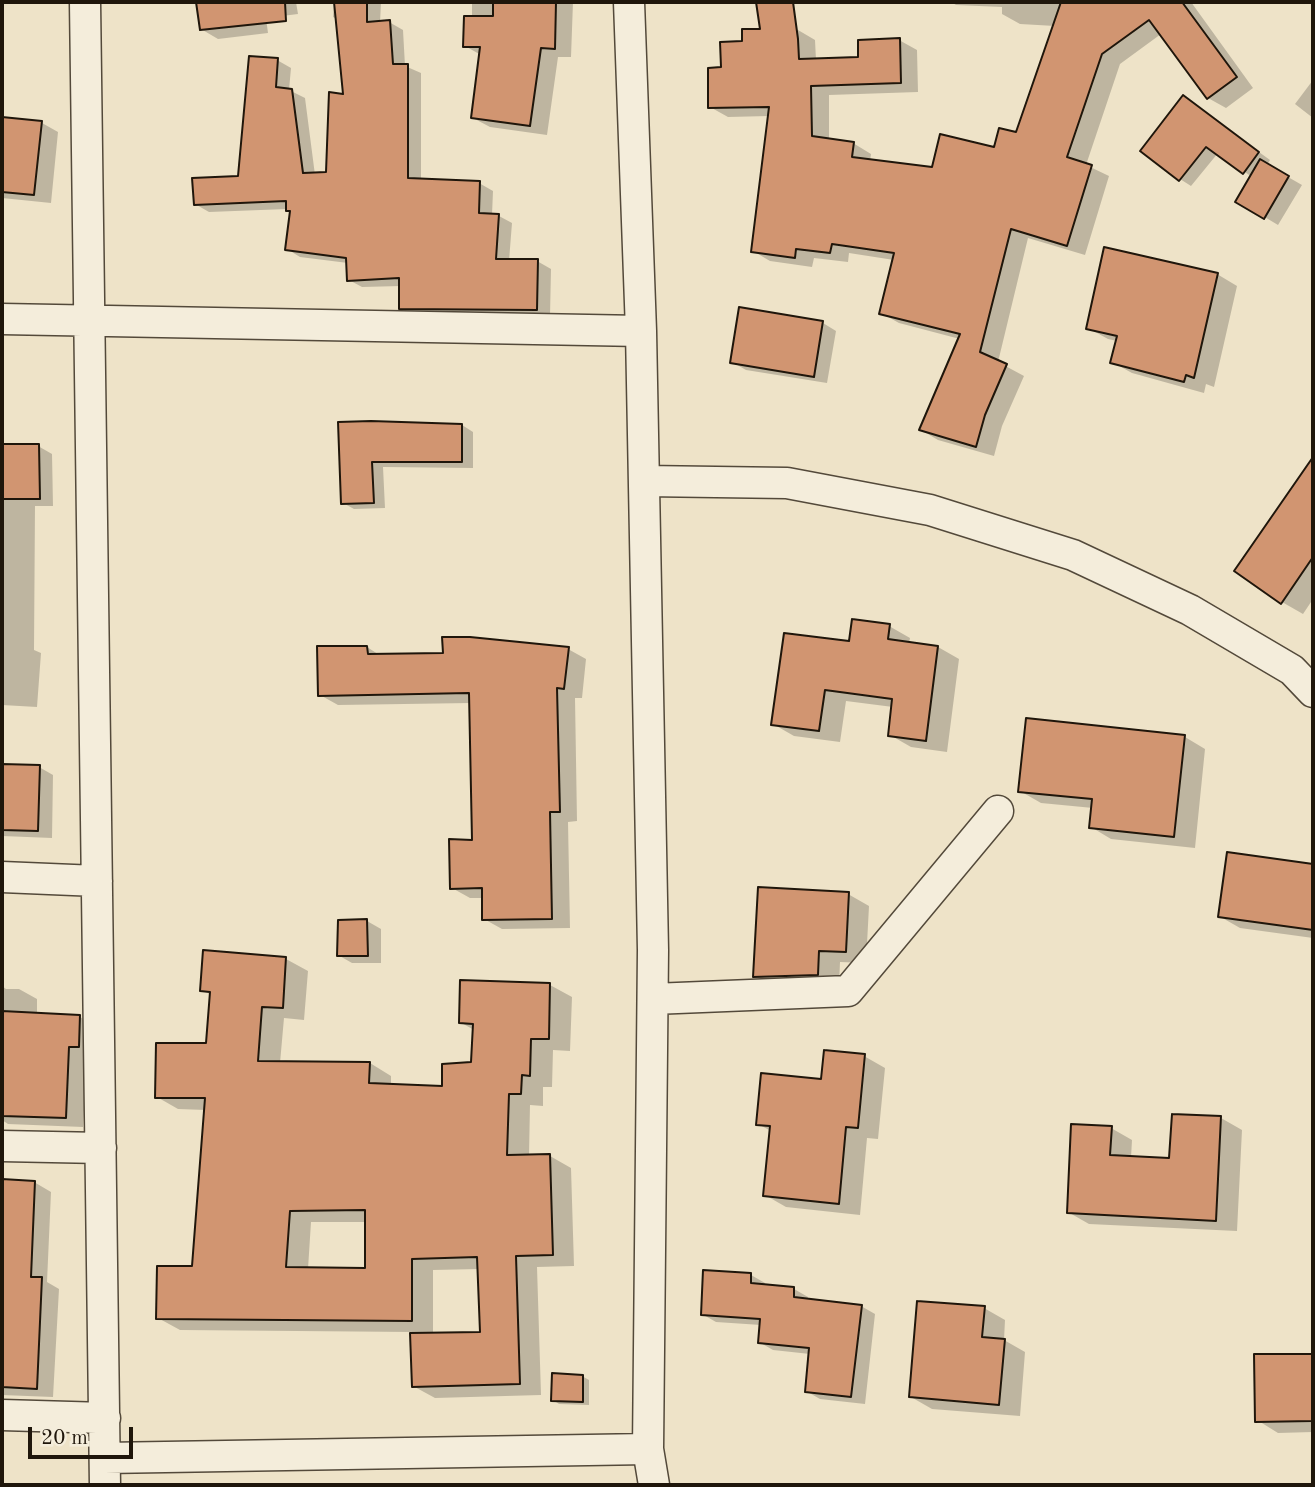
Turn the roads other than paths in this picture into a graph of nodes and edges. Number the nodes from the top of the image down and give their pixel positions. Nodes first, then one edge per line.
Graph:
1 (85, 2) edge
2 (629, 2) edge
3 (2, 319) edge
4 (90, 321) junction
5 (642, 331) junction
6 (645, 481) junction
7 (1313, 692) edge
8 (998, 811) dead end
9 (2, 877) edge
10 (97, 881) junction
11 (653, 999) junction
12 (2, 1146) edge
13 (101, 1148) junction
14 (2, 1415) edge
15 (105, 1418) junction
16 (648, 1449) junction
17 (105, 1471) edge
18 (654, 1485) edge

1 - 4 street
2 - 5 street
3 - 4 street
4 - 5 street
4 - 10 street
5 - 6 street
6 - 7 street
6 - 11 street
8 - 11 street
9 - 10 street
10 - 13 street
11 - 16 street
12 - 13 street
13 - 15 street
14 - 15 street
15 - 17 street
16 - 17 street
16 - 18 street

